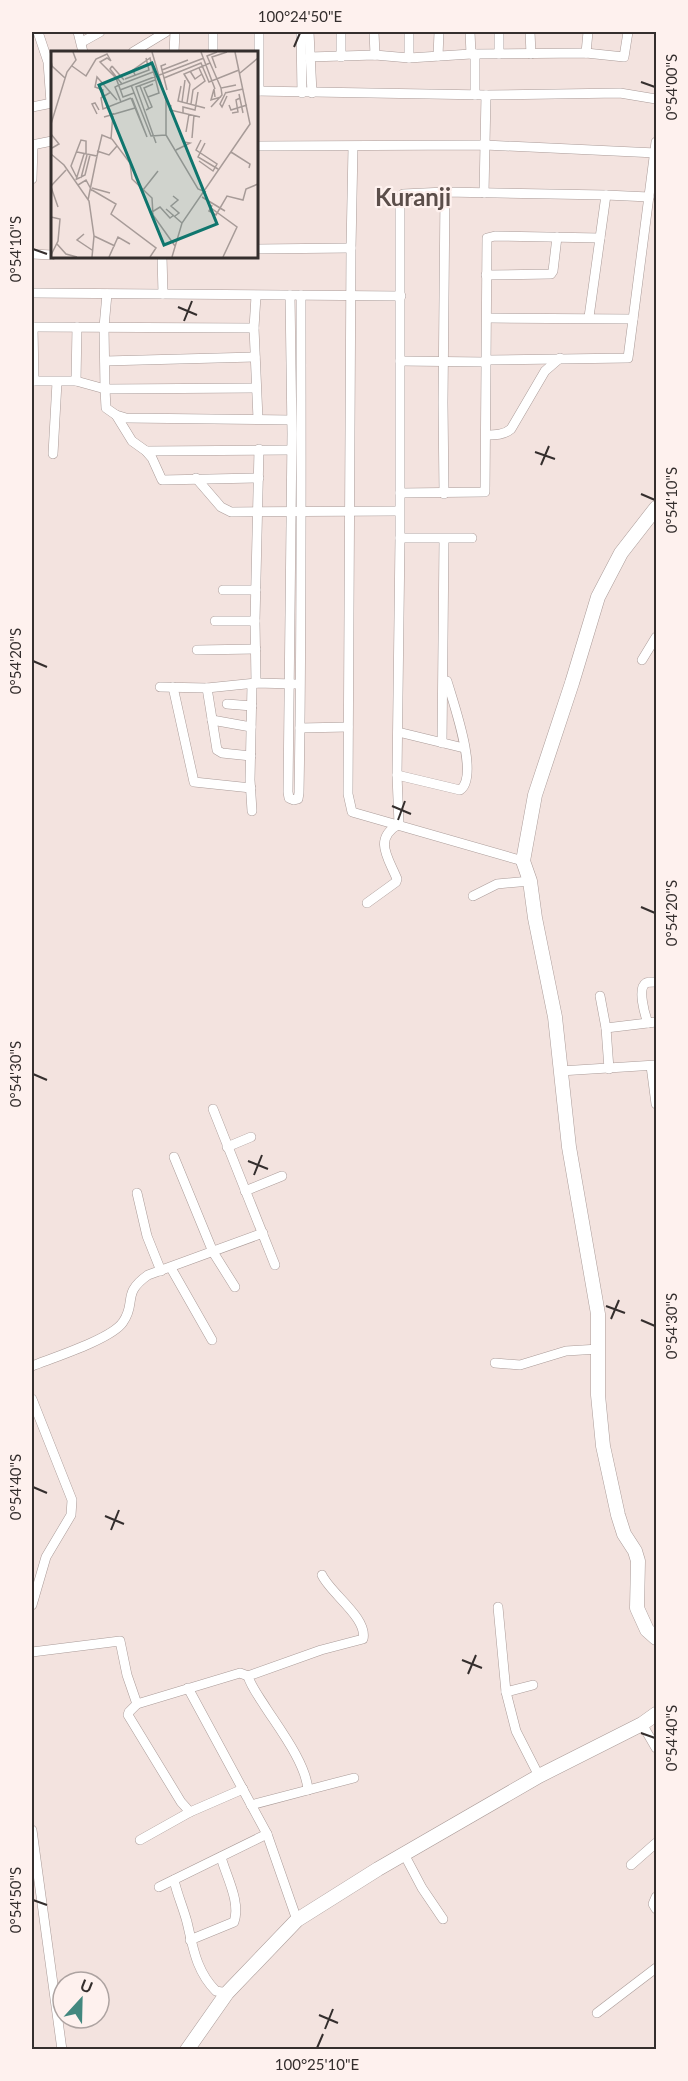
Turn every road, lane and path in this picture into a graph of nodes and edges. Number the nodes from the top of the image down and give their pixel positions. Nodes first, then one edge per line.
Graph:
1 (38, 32) edge
2 (78, 32) edge
3 (100, 32) edge
4 (166, 32) edge
5 (175, 32) edge
6 (213, 32) edge
7 (259, 32) edge
8 (301, 32) edge
9 (309, 32) edge
10 (341, 32) edge
11 (374, 32) edge
12 (409, 32) edge
13 (439, 32) edge
14 (470, 32) edge
15 (499, 32) edge
16 (530, 32) edge
17 (588, 32) edge
18 (628, 32) edge
19 (82, 47) edge
20 (135, 51) edge
21 (174, 51) edge
22 (213, 51) edge
23 (586, 53) junction
24 (473, 54) junction
25 (499, 54) junction
26 (531, 54) junction
27 (375, 55) junction
28 (438, 56) junction
29 (309, 57) junction
30 (341, 57) junction
31 (409, 58) junction
32 (258, 91) edge
33 (51, 93) edge
34 (307, 93) junction
35 (475, 95) junction
36 (486, 95) junction
37 (657, 99) edge
38 (51, 103) edge
39 (32, 106) edge
40 (51, 141) edge
41 (657, 142) edge
42 (32, 145) edge
43 (485, 145) junction
44 (258, 146) edge
45 (353, 147) junction
46 (656, 153) edge
47 (32, 179) edge
48 (445, 192) junction
49 (484, 193) junction
50 (606, 195) junction
51 (649, 197) junction
52 (557, 237) junction
53 (600, 238) junction
54 (351, 248) junction
55 (258, 249) edge
56 (32, 254) edge
57 (51, 255) edge
58 (162, 258) edge
59 (486, 275) junction
60 (32, 293) edge
61 (107, 294) junction
62 (163, 294) junction
63 (290, 295) junction
64 (301, 295) junction
65 (350, 295) junction
66 (256, 296) junction
67 (401, 296) junction
68 (589, 317) junction
69 (487, 318) junction
70 (633, 319) junction
71 (32, 327) edge
72 (77, 327) junction
73 (104, 327) junction
74 (254, 328) junction
75 (255, 357) junction
76 (560, 358) junction
77 (105, 361) junction
78 (400, 361) junction
79 (444, 361) junction
80 (487, 361) junction
81 (33, 381) edge
82 (76, 381) junction
83 (57, 382) junction
84 (256, 388) junction
85 (105, 389) junction
86 (116, 415) junction
87 (258, 419) junction
88 (291, 420) junction
89 (486, 435) junction
90 (259, 449) junction
91 (291, 450) junction
92 (146, 451) junction
93 (53, 454) dead end
94 (196, 478) junction
95 (259, 478) junction
96 (400, 493) junction
97 (444, 494) junction
98 (349, 510) junction
99 (258, 511) junction
100 (399, 511) junction
101 (296, 512) junction
102 (655, 515) edge
103 (400, 538) junction
104 (472, 538) dead end
105 (444, 539) junction
106 (223, 590) dead end
107 (256, 590) junction
108 (215, 621) dead end
109 (255, 621) junction
110 (657, 637) edge
111 (256, 649) junction
112 (197, 650) dead end
113 (642, 660) dead end
114 (443, 670) junction
115 (254, 684) junction
116 (289, 684) junction
117 (300, 684) junction
118 (160, 687) dead end
119 (173, 687) junction
120 (207, 688) junction
121 (227, 704) dead end
122 (252, 706) junction
123 (212, 720) junction
124 (251, 727) junction
125 (348, 727) junction
126 (300, 729) junction
127 (398, 732) junction
128 (442, 743) junction
129 (464, 748) junction
130 (250, 756) junction
131 (397, 775) junction
132 (251, 788) junction
133 (252, 811) dead end
134 (399, 824) junction
135 (523, 861) junction
136 (530, 881) junction
137 (473, 896) dead end
138 (367, 903) dead end
139 (657, 982) edge
140 (600, 996) dead end
141 (652, 1022) edge
142 (606, 1028) junction
143 (654, 1066) edge
144 (609, 1069) junction
145 (560, 1071) junction
146 (657, 1104) edge
147 (213, 1109) dead end
148 (251, 1137) dead end
149 (226, 1147) junction
150 (174, 1157) dead end
151 (282, 1176) dead end
152 (245, 1191) junction
153 (136, 1193) dead end
154 (263, 1233) junction
155 (213, 1252) junction
156 (275, 1265) dead end
157 (166, 1270) junction
158 (234, 1287) dead end
159 (212, 1340) dead end
160 (599, 1349) junction
161 (495, 1363) dead end
162 (32, 1366) edge
163 (32, 1399) edge
164 (322, 1575) dead end
165 (32, 1605) edge
166 (498, 1607) dead end
167 (657, 1638) edge
168 (32, 1652) edge
169 (248, 1676) junction
170 (533, 1685) dead end
171 (188, 1688) junction
172 (506, 1692) junction
173 (137, 1704) junction
174 (657, 1714) edge
175 (642, 1724) junction
176 (657, 1748) edge
177 (538, 1776) junction
178 (354, 1778) dead end
179 (243, 1789) junction
180 (308, 1790) junction
181 (251, 1805) junction
182 (190, 1812) junction
183 (32, 1830) edge
184 (267, 1834) junction
185 (140, 1840) dead end
186 (657, 1843) edge
187 (404, 1854) junction
188 (221, 1857) junction
189 (631, 1865) dead end
190 (174, 1880) junction
191 (159, 1887) dead end
192 (657, 1897) edge
193 (657, 1909) edge
194 (444, 1919) dead end
195 (297, 1920) junction
196 (190, 1940) junction
197 (657, 1968) edge
198 (227, 1993) junction
199 (597, 2013) dead end
200 (62, 2049) edge
201 (187, 2049) edge

1 - 33 street
2 - 19 street
3 - 19 street
4 - 20 street
5 - 21 street
6 - 22 street
7 - 32 street
8 - 34 street
9 - 29 street
10 - 30 street
11 - 27 street
12 - 31 street
13 - 28 street
14 - 24 street
15 - 25 street
16 - 26 street
17 - 23 street
18 - 23 street
23 - 26 street
24 - 25 street
24 - 28 street
24 - 35 street
25 - 26 street
27 - 30 street
27 - 31 street
28 - 31 street
29 - 30 street
29 - 34 street
32 - 34 street
34 - 35 street
35 - 36 street
36 - 37 street
36 - 43 street
38 - 39 street
40 - 42 street
41 - 46 street
42 - 47 street
43 - 45 street
43 - 46 street
43 - 49 street
44 - 45 street
45 - 54 street
46 - 51 street
48 - 49 street
48 - 67 street
48 - 79 street
49 - 50 street
50 - 51 street
50 - 53 street
51 - 70 street
52 - 53 street
52 - 59 street
52 - 59 street
53 - 68 street
54 - 55 street
54 - 65 street
56 - 57 street
58 - 62 street
59 - 69 street
60 - 61 street
61 - 62 street
61 - 73 street
62 - 66 street
63 - 64 street
63 - 66 street
63 - 88 street
64 - 65 street
64 - 101 street
65 - 67 street
65 - 98 street
66 - 74 street
67 - 78 street
68 - 69 street
68 - 70 street
69 - 80 street
70 - 76 street
71 - 72 street
71 - 81 street
72 - 73 street
72 - 82 street
73 - 74 street
73 - 77 street
74 - 75 street
75 - 77 street
75 - 84 street
76 - 80 street
76 - 89 street
77 - 85 street
78 - 79 street
78 - 96 street
79 - 80 street
79 - 97 street
80 - 89 street
81 - 83 street
82 - 83 street
82 - 85 street
83 - 93 street
84 - 85 street
84 - 87 street
85 - 86 street
86 - 87 street
86 - 92 street
87 - 88 street
88 - 91 street
89 - 97 street
90 - 91 street
90 - 92 street
90 - 95 street
91 - 101 street
92 - 94 street
94 - 95 street
94 - 99 street
95 - 99 street
96 - 97 street
96 - 100 street
98 - 100 street
98 - 101 street
98 - 125 street
99 - 101 street
99 - 107 street
100 - 103 street
101 - 116 street
101 - 117 street
102 - 135 street
103 - 105 street
103 - 127 street
104 - 105 street
105 - 114 street
106 - 107 street
107 - 109 street
108 - 109 street
109 - 111 street
110 - 113 street
111 - 112 street
111 - 115 street
114 - 128 street
114 - 129 street
115 - 116 street
115 - 120 street
115 - 122 street
116 - 117 street
116 - 126 street
117 - 126 street
118 - 119 street
119 - 120 street
119 - 132 street
120 - 123 street
121 - 122 street
122 - 124 street
123 - 124 street
123 - 130 street
124 - 130 street
125 - 126 street
125 - 134 street
127 - 128 street
127 - 131 street
128 - 129 street
129 - 131 street
130 - 132 street
131 - 134 street
132 - 133 street
134 - 135 street
134 - 138 street
135 - 136 street
136 - 137 street
136 - 145 street
139 - 141 street
140 - 142 street
141 - 142 street
142 - 144 street
143 - 144 street
143 - 146 street
144 - 145 street
145 - 160 street
147 - 149 street
148 - 149 street
149 - 152 street
150 - 155 street
151 - 152 street
152 - 154 street
153 - 157 street
154 - 155 street
154 - 156 street
155 - 157 street
155 - 158 street
157 - 159 street
157 - 162 street
160 - 161 street
160 - 167 street
163 - 165 street
164 - 169 street
166 - 172 street
168 - 173 street
169 - 171 street
169 - 180 street
170 - 172 street
171 - 173 street
171 - 179 street
172 - 177 street
173 - 182 street
174 - 175 street
175 - 176 street
175 - 177 street
177 - 187 street
178 - 180 street
179 - 181 street
179 - 182 street
180 - 181 street
181 - 184 street
182 - 185 street
183 - 200 street
184 - 188 street
184 - 195 street
186 - 189 street
187 - 194 street
187 - 195 street
188 - 190 street
188 - 196 street
190 - 191 street
190 - 196 street
192 - 193 street
195 - 198 street
196 - 198 street
197 - 199 street
198 - 201 street

